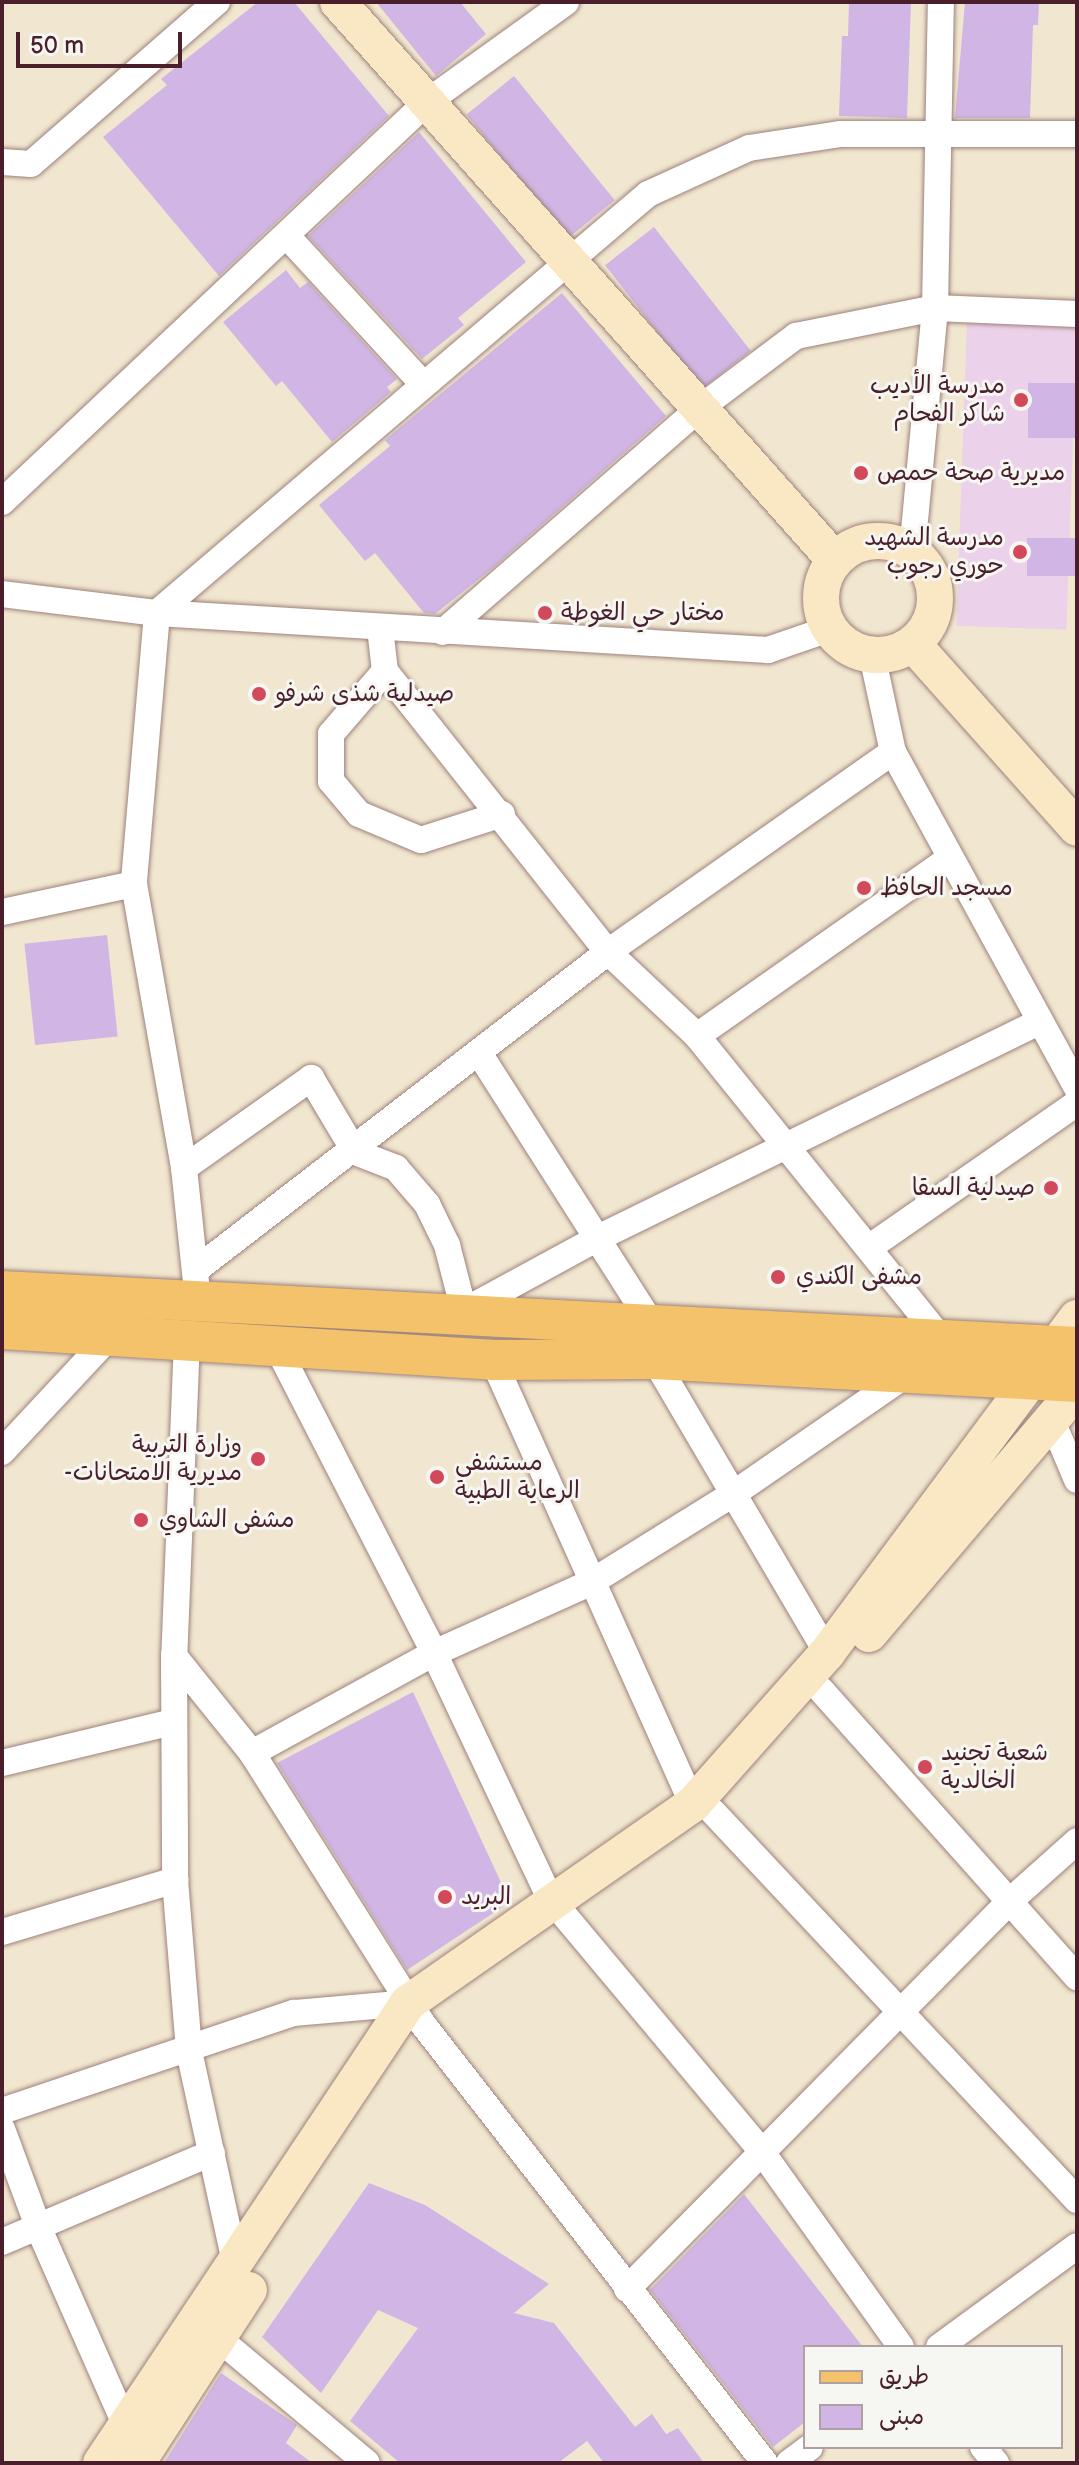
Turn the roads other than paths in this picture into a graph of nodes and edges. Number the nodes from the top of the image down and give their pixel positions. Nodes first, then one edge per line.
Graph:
1 (217, 2) edge
2 (338, 2) edge
3 (566, 2) edge
4 (941, 2) edge
5 (427, 102) junction
6 (940, 134) junction
7 (1077, 134) edge
8 (2, 162) edge
9 (286, 235) junction
10 (567, 259) junction
11 (935, 308) junction
12 (1077, 314) edge
13 (422, 383) junction
14 (700, 408) junction
15 (2, 502) edge
16 (912, 552) junction
17 (834, 559) junction
18 (2, 594) edge
19 (157, 613) junction
20 (380, 628) junction
21 (829, 629) junction
22 (443, 632) junction
23 (913, 644) junction
24 (872, 655) junction
25 (385, 671) junction
26 (893, 752) junction
27 (502, 814) junction
28 (1077, 828) edge
29 (950, 858) junction
30 (134, 884) junction
31 (2, 912) edge
32 (608, 952) junction
33 (1038, 1022) junction
34 (697, 1036) junction
35 (479, 1053) junction
36 (1077, 1088) edge
37 (1077, 1103) edge
38 (788, 1147) junction
39 (355, 1152) junction
40 (184, 1168) junction
41 (600, 1237) junction
42 (870, 1247) junction
43 (196, 1284) junction
44 (2, 1291) edge
45 (464, 1311) junction
46 (2, 1329) edge
47 (111, 1335) junction
48 (187, 1339) junction
49 (942, 1340) junction
50 (652, 1341) junction
51 (275, 1343) junction
52 (1061, 1348) edge
53 (493, 1360) junction
54 (912, 1370) junction
55 (1077, 1382) edge
56 (1077, 1390) edge
57 (1052, 1421) junction
58 (2, 1452) edge
59 (1077, 1480) edge
60 (736, 1492) junction
61 (590, 1583) junction
62 (434, 1653) junction
63 (827, 1653) junction
64 (174, 1656) junction
65 (821, 1690) junction
66 (173, 1722) junction
67 (252, 1753) junction
68 (2, 1763) edge
69 (703, 1808) junction
70 (1077, 1841) edge
71 (175, 1880) junction
72 (1010, 1901) junction
73 (559, 1911) junction
74 (2, 1932) edge
75 (1077, 1977) edge
76 (415, 2013) junction
77 (903, 2015) junction
78 (189, 2051) junction
79 (2, 2111) edge
80 (2, 2129) edge
81 (762, 2152) junction
82 (212, 2153) junction
83 (1077, 2200) edge
84 (39, 2229) junction
85 (2, 2242) edge
86 (1077, 2246) edge
87 (236, 2267) junction
88 (627, 2289) junction
89 (218, 2338) junction
90 (900, 2345) edge
91 (942, 2345) edge
92 (126, 2426) junction
93 (807, 2449) edge
94 (101, 2463) edge
95 (137, 2463) edge
96 (367, 2463) edge
97 (765, 2463) edge
98 (789, 2463) edge

1 - 8 street
2 - 5 main road
3 - 5 street
4 - 6 street
5 - 9 street
5 - 10 main road
6 - 7 street
6 - 10 street
6 - 11 street
9 - 13 street
9 - 15 street
10 - 13 street
10 - 14 main road
11 - 12 street
11 - 14 street
11 - 16 street
13 - 19 street
14 - 17 main road
14 - 22 street
16 - 17 main road
16 - 23 main road
17 - 21 main road
18 - 19 street
19 - 20 street
19 - 30 street
20 - 22 street
20 - 25 street
21 - 22 street
21 - 24 main road
23 - 24 main road
23 - 28 main road
24 - 26 street
25 - 27 street
25 - 27 street
26 - 29 street
26 - 32 street
27 - 32 street
29 - 33 street
29 - 34 street
30 - 31 street
30 - 40 street
32 - 34 street
32 - 35 street
33 - 36 street
33 - 38 street
34 - 38 street
35 - 39 street
35 - 41 street
37 - 42 street
38 - 41 street
38 - 42 street
39 - 40 street
39 - 43 street
39 - 45 street
40 - 43 street
41 - 45 street
41 - 50 street
42 - 49 street
43 - 44 main road
43 - 45 main road
45 - 50 main road
46 - 47 main road
47 - 48 main road
47 - 58 street
48 - 51 main road
48 - 64 street
49 - 50 main road
49 - 52 main road
50 - 53 main road
50 - 54 main road
50 - 60 street
51 - 53 main road
51 - 62 street
52 - 54 main road
52 - 55 main road
52 - 63 main road
53 - 61 street
54 - 60 street
56 - 57 main road
57 - 59 street
57 - 65 main road
60 - 61 street
60 - 63 street
61 - 62 street
61 - 69 street
62 - 67 street
62 - 73 street
63 - 69 main road
64 - 66 street
64 - 67 street
65 - 69 main road
65 - 72 street
66 - 68 street
66 - 71 street
67 - 76 street
69 - 73 main road
69 - 77 street
70 - 72 street
71 - 74 street
71 - 78 street
72 - 75 street
72 - 77 street
73 - 76 main road
73 - 81 street
76 - 78 street
76 - 87 main road
76 - 88 street
76 - 89 main road
77 - 81 street
77 - 83 street
78 - 79 street
78 - 82 street
80 - 84 street
81 - 88 street
81 - 90 street
82 - 84 street
82 - 87 street
84 - 85 street
84 - 92 street
86 - 91 street
87 - 92 main road
88 - 97 street
89 - 95 main road
89 - 96 street
92 - 94 main road
93 - 98 street

